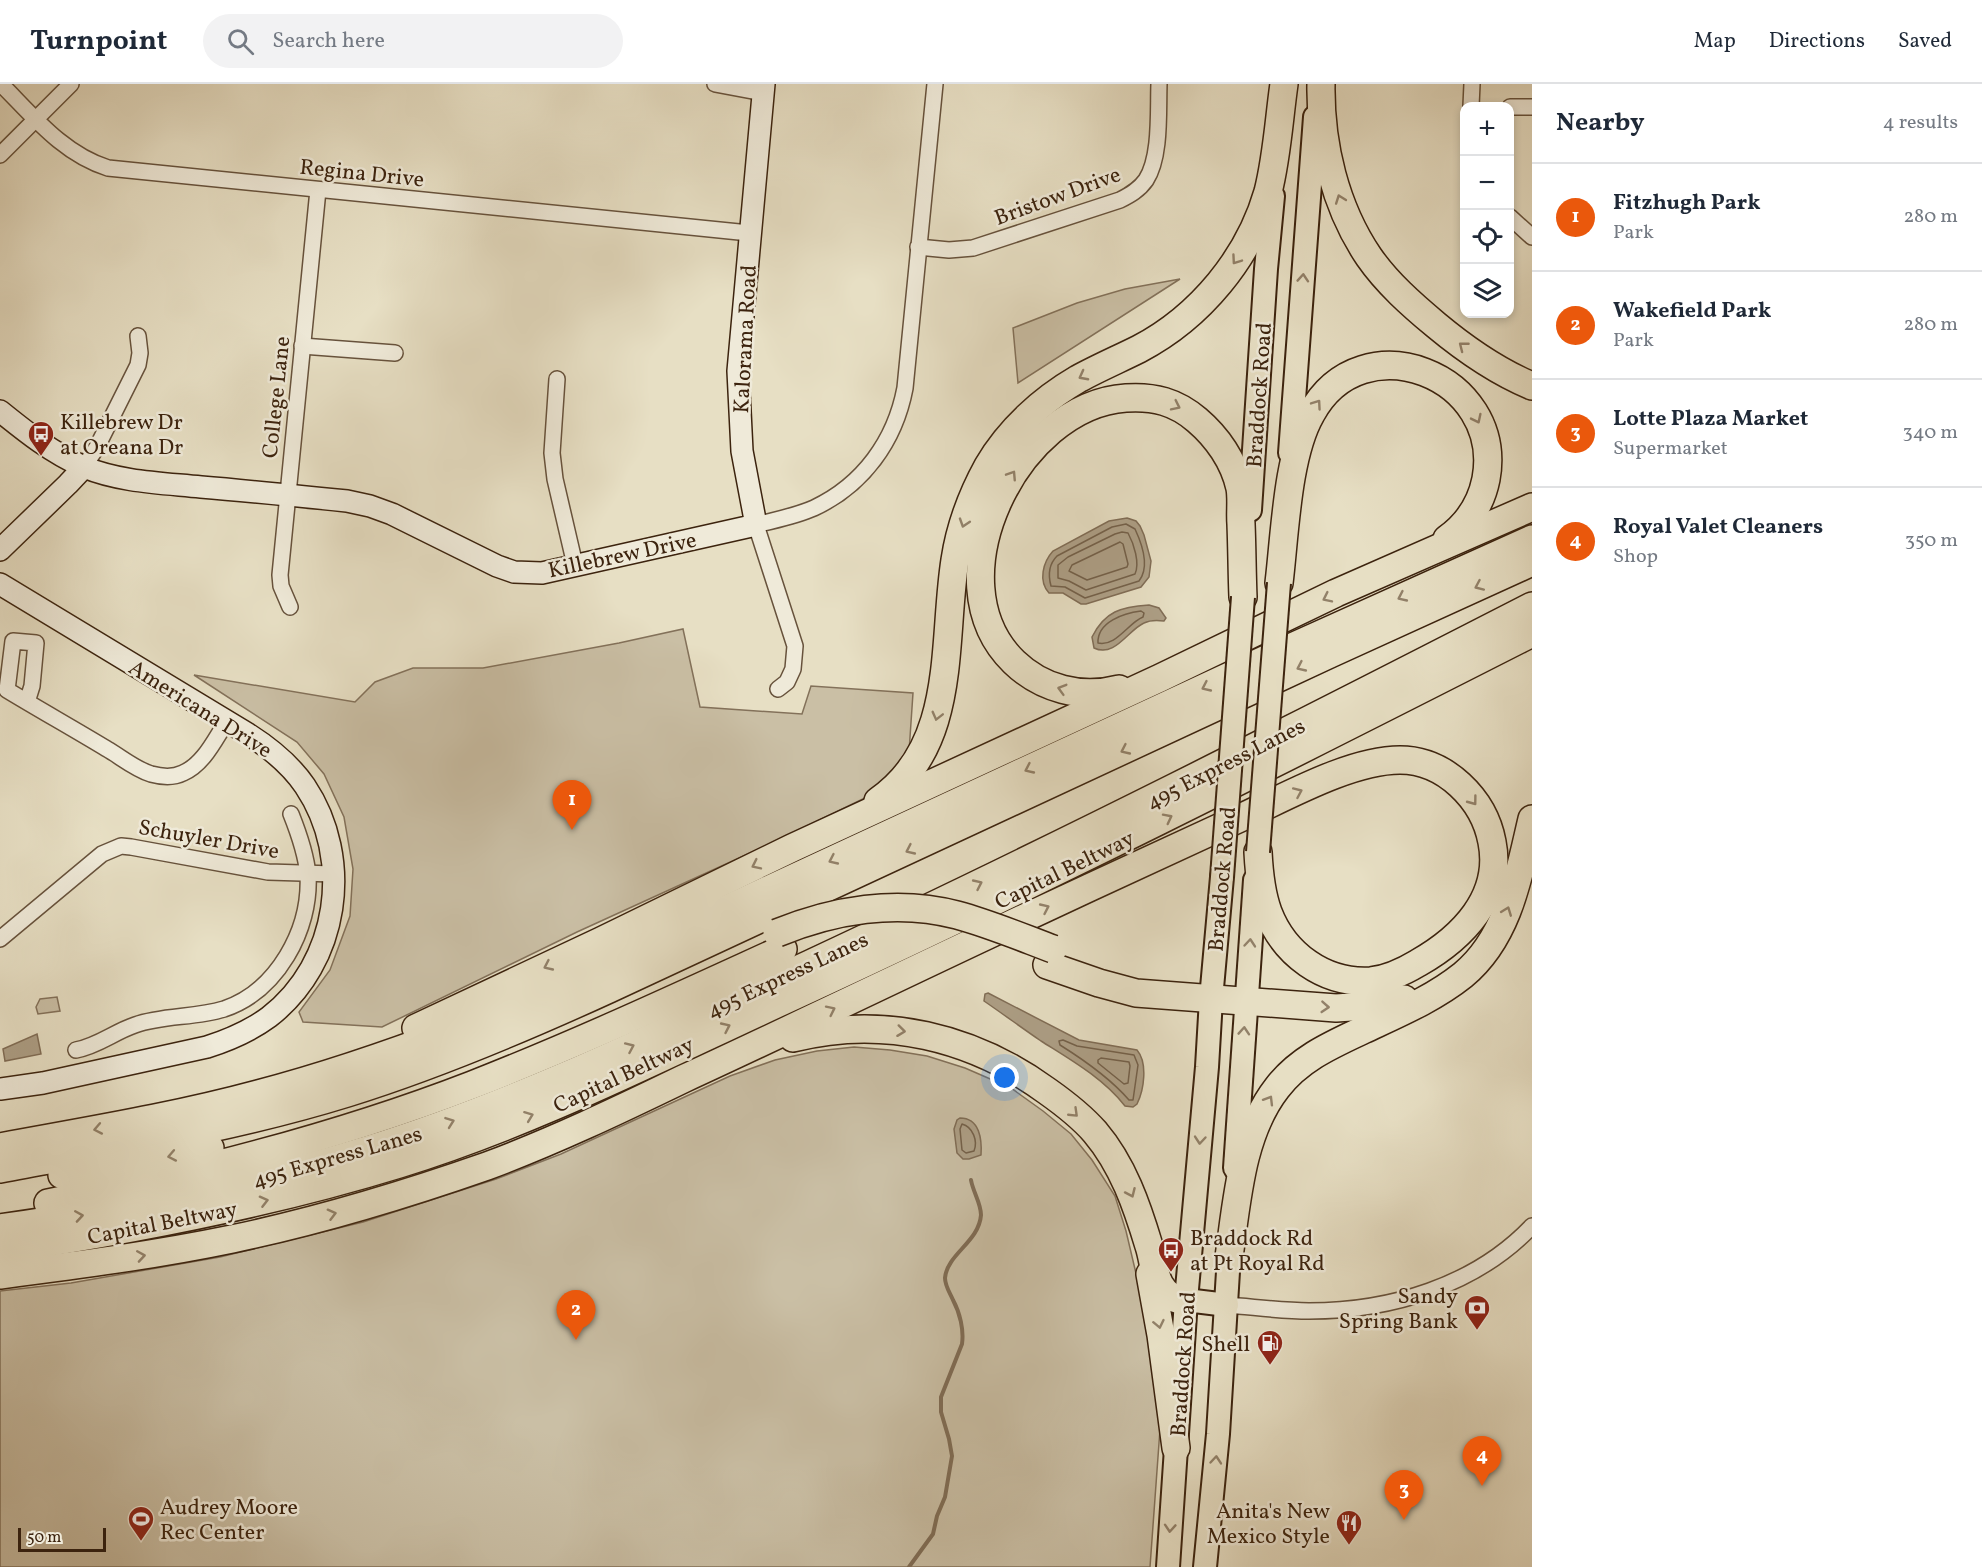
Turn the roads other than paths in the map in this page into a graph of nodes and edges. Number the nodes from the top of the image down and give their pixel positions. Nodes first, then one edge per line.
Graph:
1 (1, 84) edge
2 (71, 84) edge
3 (714, 84) edge
4 (935, 84) edge
5 (1159, 84) edge
6 (1284, 84) edge
7 (1319, 84) edge
8 (1472, 84) edge
9 (764, 88) edge
10 (1471, 102) edge
11 (1514, 107) edge
12 (1532, 107) edge
13 (36, 119) junction
14 (0, 155) edge
15 (318, 190) junction
16 (1514, 221) edge
17 (749, 233) junction
18 (1532, 237) edge
19 (918, 247) junction
20 (138, 336) dead end
21 (302, 346) junction
22 (395, 353) dead end
23 (557, 380) dead end
24 (1532, 386) edge
25 (0, 411) edge
26 (84, 467) junction
27 (288, 495) junction
28 (1532, 507) edge
29 (756, 525) junction
30 (1532, 539) edge
31 (0, 550) edge
32 (1418, 557) junction
33 (1532, 562) edge
34 (575, 565) junction
35 (1279, 583) junction
36 (0, 584) edge
37 (1243, 597) junction
38 (1532, 606) edge
39 (290, 607) dead end
40 (1532, 633) edge
41 (1160, 678) junction
42 (778, 688) dead end
43 (27, 702) dead end
44 (227, 721) junction
45 (291, 814) dead end
46 (1532, 819) edge
47 (829, 832) junction
48 (1258, 852) junction
49 (308, 874) junction
50 (334, 874) junction
51 (0, 939) edge
52 (780, 941) junction
53 (1463, 975) junction
54 (1211, 993) junction
55 (1246, 1001) junction
56 (76, 1050) dead end
57 (702, 1071) junction
58 (0, 1089) edge
59 (258, 1094) junction
60 (0, 1147) edge
61 (0, 1169) edge
62 (0, 1184) edge
63 (0, 1212) edge
64 (1143, 1225) junction
65 (1532, 1226) edge
66 (0, 1228) edge
67 (0, 1250) edge
68 (1228, 1257) junction
69 (0, 1275) edge
70 (1186, 1300) junction
71 (1227, 1305) junction
72 (1176, 1448) junction
73 (1168, 1567) edge
74 (1205, 1567) edge

1 - 13 street, Regina Drive
2 - 13 street
3 - 9 street
4 - 19 street, Killebrew Drive
5 - 19 street, Bristow Drive
6 - 37 main road, Braddock Road
6 -> 47 highway
24 -> 7 highway
35 -> 7 main road, Braddock Road
8 - 10 street
9 - 17 street, Kalorama Road
11 - 12 street
13 - 14 street
13 - 15 street, Regina Drive
15 - 17 street, Regina Drive
15 - 21 street, College Lane
16 - 18 street
17 - 29 street, Kalorama Road
19 - 29 street, Killebrew Drive
20 - 26 street
21 - 22 street
21 - 27 street, College Lane
23 - 34 street
25 - 26 street, Killebrew Drive
26 - 27 street, Killebrew Drive
26 - 31 street
27 - 34 street, Killebrew Drive
27 - 39 street, College Lane
28 - 32 highway
29 - 34 street, Killebrew Drive
29 - 42 street, Kalorama Road
30 -> 59 highway
35 -> 32 highway
32 -> 41 highway
33 -> 61 highway
35 - 48 main road, Braddock Road, bridge
36 - 44 street, Americana Drive
41 -> 37 highway
37 - 54 main road, Braddock Road, bridge
66 -> 38 highway, 495 Express Lanes
67 -> 40 highway, Capital Beltway
41 - 47 highway
43 - 44 street
44 - 50 street, Americana Drive
45 - 49 street
53 -> 46 highway
47 -> 59 highway
55 -> 48 main road, Braddock Road
57 -> 48 highway
49 - 50 street, Schuyler Drive
49 - 51 street, Schuyler Drive
49 - 56 street
50 - 58 street, Americana Drive
52 - 54 highway
52 -> 62 highway
52 - 63 highway
55 -> 53 highway
68 -> 53 highway
54 - 55 highway
54 -> 70 main road, Braddock Road
68 -> 55 main road, Braddock Road
57 -> 64 highway
69 -> 57 highway
59 -> 60 highway
64 - 70 highway
64 -> 72 highway
65 - 71 street
68 - 71 main road, Braddock Road
70 - 71 main road
70 - 72 main road, Braddock Road
74 -> 71 main road, Braddock Road
72 -> 73 main road, Braddock Road

